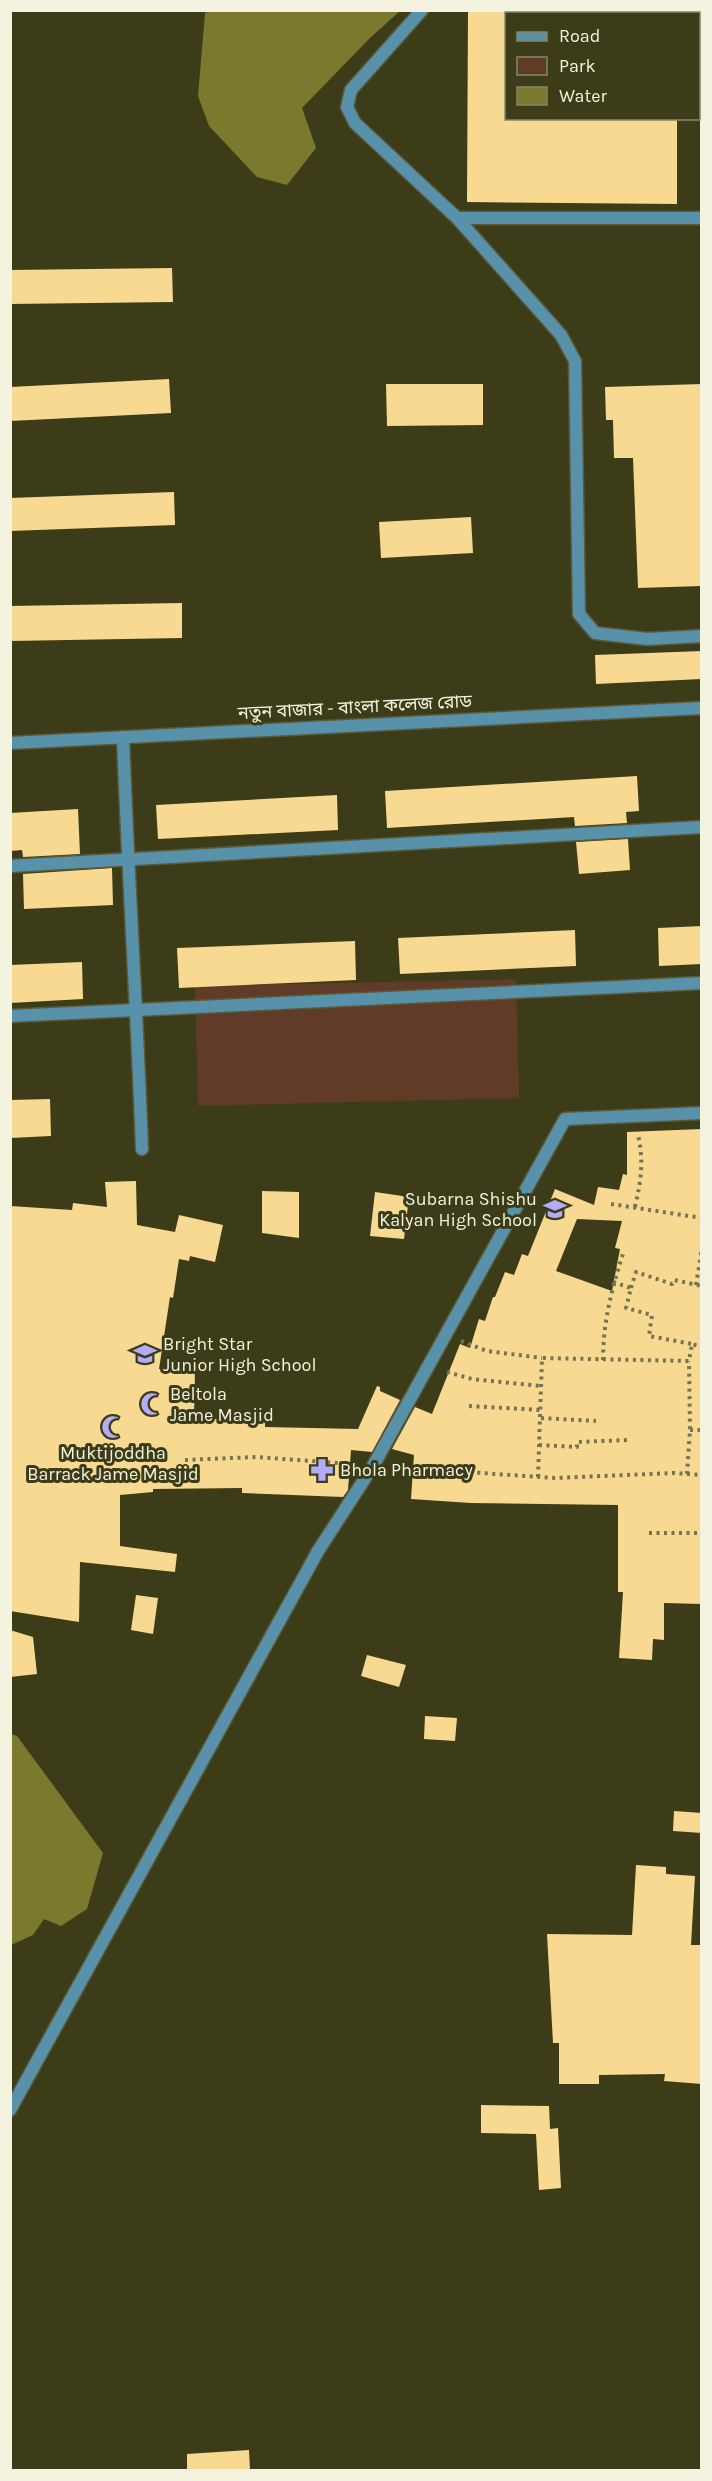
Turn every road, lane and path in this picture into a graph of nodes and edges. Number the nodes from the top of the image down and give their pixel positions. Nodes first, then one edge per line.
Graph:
1 (422, 10) edge
2 (457, 218) junction
3 (702, 218) edge
4 (702, 636) edge
5 (702, 708) edge
6 (123, 737) junction
7 (10, 743) edge
8 (702, 827) edge
9 (128, 861) junction
10 (10, 866) edge
11 (702, 983) edge
12 (137, 1011) junction
13 (10, 1016) edge
14 (702, 1113) edge
15 (634, 1116) junction
16 (142, 1149) dead end
17 (611, 1204) dead end
18 (635, 1207) junction
19 (702, 1218) edge
20 (702, 1248) edge
21 (624, 1251) dead end
22 (613, 1282) junction
23 (696, 1285) junction
24 (702, 1286) edge
25 (631, 1288) junction
26 (445, 1335) junction
27 (692, 1344) junction
28 (702, 1347) edge
29 (542, 1358) junction
30 (603, 1360) junction
31 (689, 1361) junction
32 (428, 1367) junction
33 (541, 1386) junction
34 (469, 1406) dead end
35 (541, 1410) junction
36 (541, 1418) junction
37 (596, 1421) dead end
38 (690, 1430) junction
39 (702, 1430) edge
40 (629, 1440) dead end
41 (539, 1445) junction
42 (185, 1460) dead end
43 (373, 1466) junction
44 (687, 1474) junction
45 (702, 1475) edge
46 (538, 1477) junction
47 (649, 1533) dead end
48 (702, 1534) edge
49 (10, 2110) edge

1 - 2 street
2 - 3 street
2 - 4 street
5 - 6 street, নতুন বাজার - বাংলা কলেজ রোড
6 - 7 street, নতুন বাজার - বাংলা কলেজ রোড
6 - 9 street
8 - 9 street
9 - 10 street
9 - 12 street
11 - 12 street
12 - 13 street
12 - 16 street
14 - 15 street
15 - 18 path
15 - 26 street
17 - 18 path
18 - 19 path
20 - 23 path
21 - 22 path
22 - 25 path
22 - 30 path
23 - 24 path
23 - 25 path
25 - 27 path
26 - 29 path
26 - 32 street
27 - 28 path
27 - 31 path
29 - 30 path
29 - 33 path
30 - 31 path
31 - 38 path
32 - 33 path
32 - 43 street
33 - 35 path
34 - 35 path
35 - 36 path
36 - 37 path
36 - 41 path
38 - 39 path
38 - 44 path
40 - 41 path
41 - 46 path
42 - 43 path
43 - 46 path
43 - 49 street
44 - 45 path
44 - 46 path
47 - 48 path

